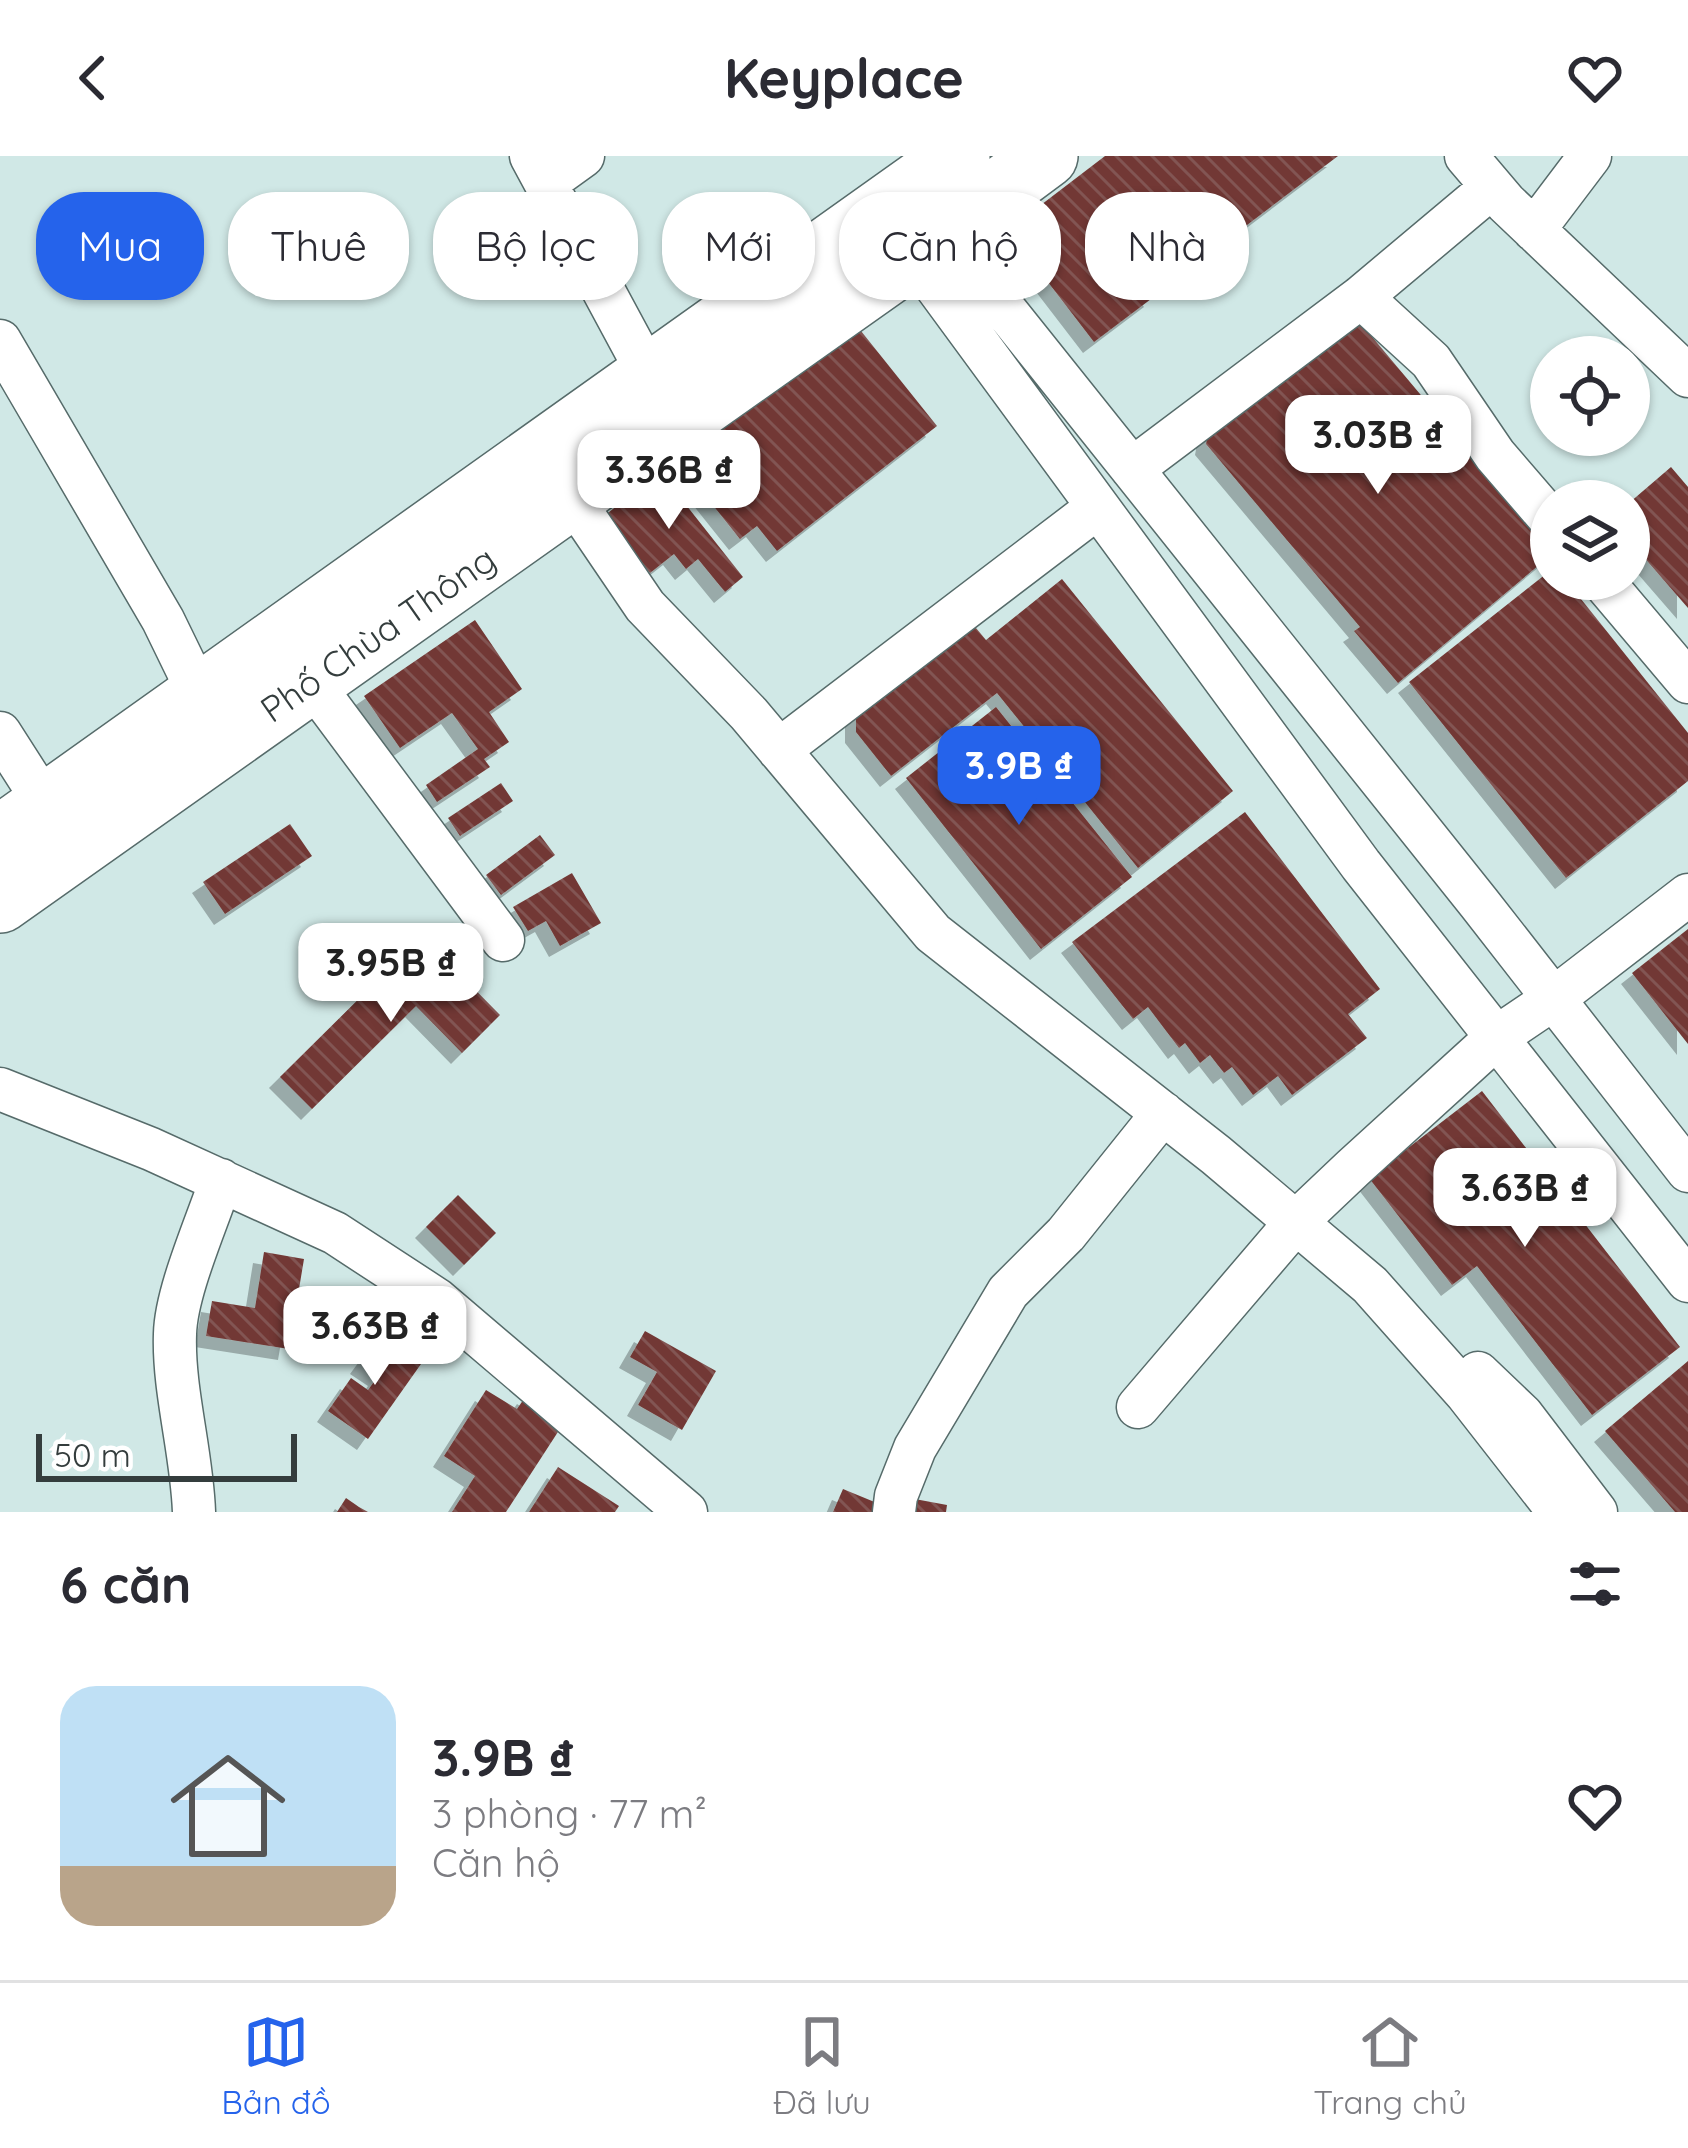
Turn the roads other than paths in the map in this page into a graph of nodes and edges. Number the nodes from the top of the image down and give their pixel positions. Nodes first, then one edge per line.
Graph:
1 (583, 156) edge
2 (1046, 156) edge
3 (1590, 156) edge
4 (539, 169) edge
5 (1479, 171) edge
6 (939, 192) edge
7 (1534, 230) junction
8 (839, 254) edge
9 (839, 270) edge
10 (1361, 297) junction
11 (984, 300) edge
12 (1005, 300) edge
13 (0, 341) edge
14 (1688, 376) edge
15 (650, 377) junction
16 (1132, 470) junction
17 (1530, 495) edge
18 (571, 497) junction
19 (1098, 507) junction
20 (458, 545) junction
21 (1619, 600) edge
22 (311, 682) junction
23 (1688, 682) edge
24 (200, 696) junction
25 (0, 733) edge
26 (779, 750) junction
27 (23, 821) edge
28 (1688, 895) edge
29 (0, 901) edge
30 (503, 940) dead end
31 (1553, 999) junction
32 (1497, 1037) junction
33 (0, 1089) edge
34 (1163, 1113) junction
35 (1688, 1171) edge
36 (221, 1180) junction
37 (1302, 1216) junction
38 (1688, 1281) edge
39 (1138, 1407) dead end
40 (664, 1504) edge
41 (194, 1512) edge
42 (894, 1512) edge
43 (1559, 1512) edge
44 (1596, 1512) edge

1 - 4 street
2 - 6 highway, Phố Chùa Thông
3 - 7 street
4 - 15 street
5 - 7 street
5 - 10 street
7 - 14 street
8 - 15 highway, Phố Chùa Thông
9 - 18 highway, Phố Chùa Thông
10 - 16 street
10 - 17 street
11 - 19 street
12 - 16 street
13 - 24 street
15 - 20 highway, Phố Chùa Thông
16 - 31 street
18 - 20 highway, Phố Chùa Thông
18 - 26 street
19 - 26 street
19 - 32 street
20 - 22 highway, Phố Chùa Thông
20 - 24 highway, Phố Chùa Thông
21 - 23 street
22 - 29 highway, Phố Chùa Thông
22 - 30 street
24 - 27 highway, Phố Chùa Thông
25 - 27 street
26 - 34 street
28 - 31 street
31 - 32 street
31 - 35 street
32 - 37 street
32 - 38 street
33 - 36 street
34 - 37 street
34 - 42 street
36 - 40 street
36 - 41 street
37 - 39 street
37 - 43 street
37 - 44 street

